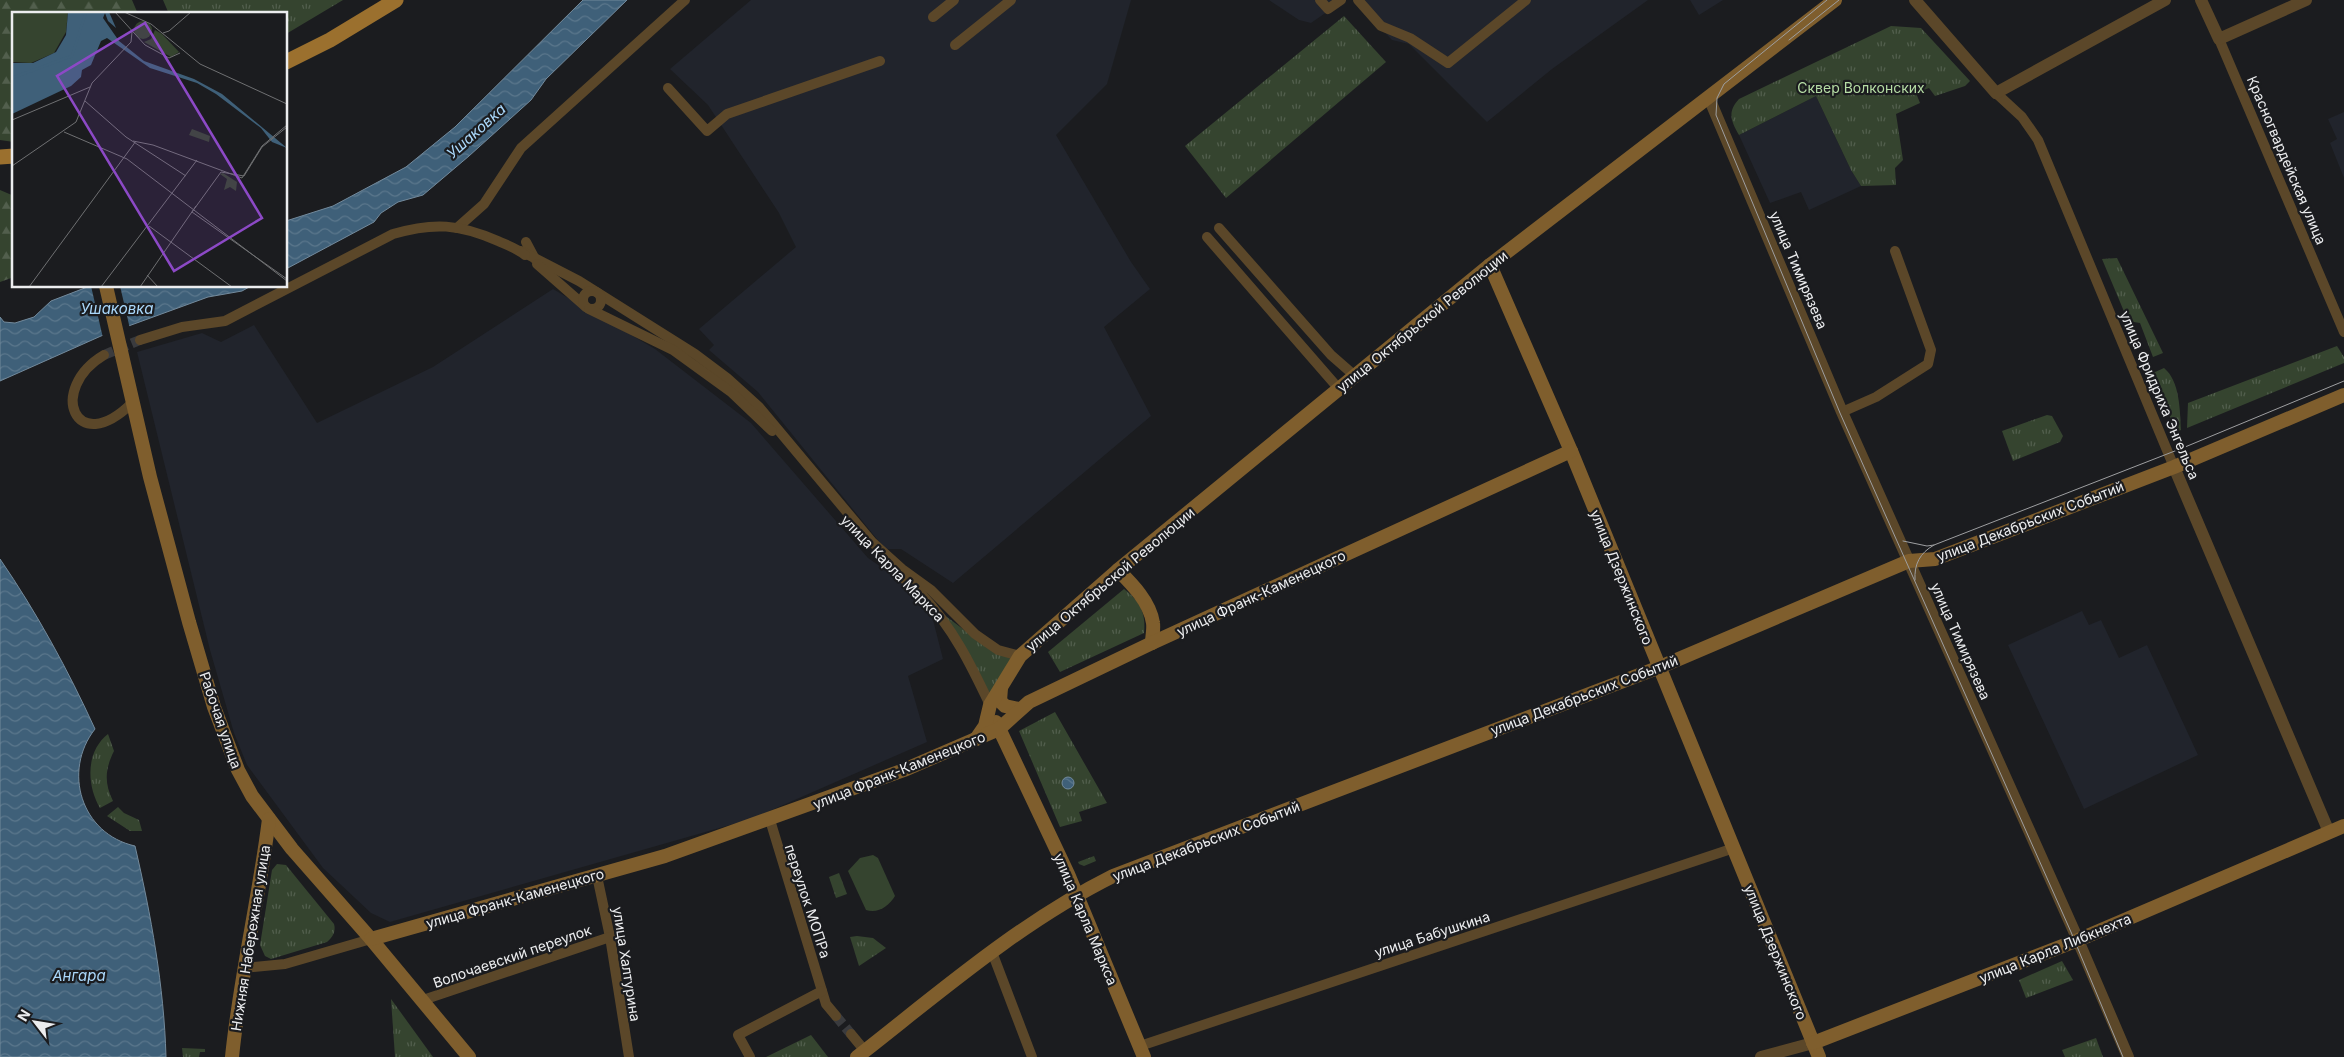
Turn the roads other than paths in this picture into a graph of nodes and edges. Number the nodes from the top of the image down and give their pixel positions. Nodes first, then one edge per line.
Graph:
1 (396, 0) edge
2 (685, 0) edge
3 (954, 0) edge
4 (1011, 0) edge
5 (1320, 0) edge
6 (1341, 0) edge
7 (1358, 0) edge
8 (1526, 0) edge
9 (1835, 0) edge
10 (1915, 0) edge
11 (2165, 0) edge
12 (2201, 0) edge
13 (2306, 0) edge
14 (933, 17) dead end
15 (2219, 38) junction
16 (955, 45) dead end
17 (288, 61) edge
18 (878, 62) dead end
19 (668, 88) dead end
20 (1996, 93) junction
21 (1709, 98) junction
22 (457, 228) junction
23 (1219, 228) dead end
24 (1207, 237) dead end
25 (526, 242) dead end
26 (1895, 251) dead end
27 (521, 252) junction
28 (536, 259) junction
29 (1490, 265) junction
30 (106, 288) edge
31 (596, 292) junction
32 (587, 308) junction
33 (2344, 332) edge
34 (140, 340) tunnel mouth
35 (104, 355) tunnel mouth
36 (1355, 376) junction
37 (1339, 389) junction
38 (2344, 395) edge
39 (132, 403) junction
40 (1842, 412) junction
41 (1571, 451) junction
42 (2174, 466) junction
43 (1909, 561) junction
44 (1118, 570) junction
45 (1152, 643) junction
46 (1020, 656) junction
47 (1660, 667) junction
48 (1000, 688) junction
49 (990, 705) junction
50 (1019, 709) junction
51 (999, 729) junction
52 (976, 740) junction
53 (269, 819) junction
54 (770, 820) junction
55 (2344, 826) edge
56 (2329, 832) junction
57 (1734, 848) junction
58 (597, 876) junction
59 (1076, 895) junction
60 (610, 937) junction
61 (370, 939) junction
62 (2078, 940) junction
63 (992, 952) junction
64 (244, 968) junction
65 (822, 991) junction
66 (423, 1000) junction
67 (836, 1016) tunnel mouth
68 (851, 1034) tunnel mouth
69 (1813, 1043) junction
70 (1142, 1051) edge
71 (861, 1054) edge
72 (232, 1057) edge
73 (469, 1057) edge
74 (628, 1057) edge
75 (750, 1057) edge
76 (1032, 1057) edge
77 (1761, 1057) edge
78 (1819, 1057) edge
79 (2128, 1057) edge

1 - 17 main road
2 - 22 street
3 - 14 street
4 - 16 street
5 - 6 street
7 - 8 street
9 - 21 main road, улица Октябрьской Революции
10 - 20 street, улица Фридриха Энгельса
11 - 20 street
12 - 15 street, Красногвардейская улица
13 - 15 street
15 - 33 street, Красногвардейская улица
18 - 19 street
20 - 42 street, улица Фридриха Энгельса
21 - 29 main road, улица Октябрьской Революции
21 - 40 street, улица Тимирязева
22 - 27 street
22 - 34 street
23 - 36 street
24 - 37 street
25 - 28 street
26 - 40 street
27 - 28 street
27 - 32 street, улица Карла Маркса
28 - 31 street
29 - 36 main road, улица Октябрьской Революции
29 - 41 main road, улица Дзержинского
30 - 39 main road, Рабочая улица
31 - 32 street
31 - 46 street
32 - 49 street, улица Карла Маркса
35 - 39 street
36 - 37 main road, улица Октябрьской Революции
37 - 44 main road, улица Октябрьской Революции
38 - 42 main road, улица Декабрьских Событий
39 - 53 main road, Рабочая улица
40 - 43 street, улица Тимирязева
41 - 45 main road, улица Франк-Каменецкого
41 - 47 main road, улица Дзержинского
42 - 43 main road, улица Декабрьских Событий
42 - 56 street, улица Фридриха Энгельса
43 - 47 main road, улица Декабрьских Событий
43 - 62 street, улица Тимирязева
44 - 45 main road
44 - 46 main road, улица Октябрьской Революции
45 - 50 main road, улица Франк-Каменецкого
46 - 48 main road, улица Октябрьской Революции
47 - 57 main road, улица Дзержинского
47 - 59 main road, улица Декабрьских Событий
48 - 49 main road, улица Октябрьской Революции
48 - 50 main road
49 - 51 main road, улица Карла Маркса
49 - 52 main road, улица Октябрьской Революции
50 - 51 main road, улица Франк-Каменецкого
51 - 52 main road, улица Франк-Каменецкого
51 - 59 main road, улица Карла Маркса
52 - 54 main road, улица Франк-Каменецкого
53 - 61 main road, Рабочая улица
53 - 64 main road, Нижняя Набережная улица
54 - 58 main road, улица Франк-Каменецкого
54 - 65 street, переулок МОПРа
55 - 56 main road, улица Карла Либкнехта
56 - 62 main road, улица Карла Либкнехта
57 - 69 main road, улица Дзержинского
57 - 70 street, улица Бабушкина
58 - 60 street, улица Халтурина
58 - 61 main road, улица Франк-Каменецкого
59 - 63 main road, улица Декабрьских Событий
59 - 70 main road, улица Карла Маркса
60 - 66 street, Волочаевский переулок
60 - 74 street, улица Халтурина
61 - 64 street, улица Франк-Каменецкого
61 - 66 main road, Рабочая улица
62 - 69 main road, улица Карла Либкнехта
62 - 79 street, улица Тимирязева
63 - 71 main road, улица Декабрьских Событий
63 - 76 street
64 - 72 main road, Нижняя Набережная улица
65 - 67 street, переулок МОПРа
65 - 75 street
66 - 73 main road, Рабочая улица
68 - 71 street
69 - 77 street, улица Карла Либкнехта
69 - 78 main road, улица Дзержинского

